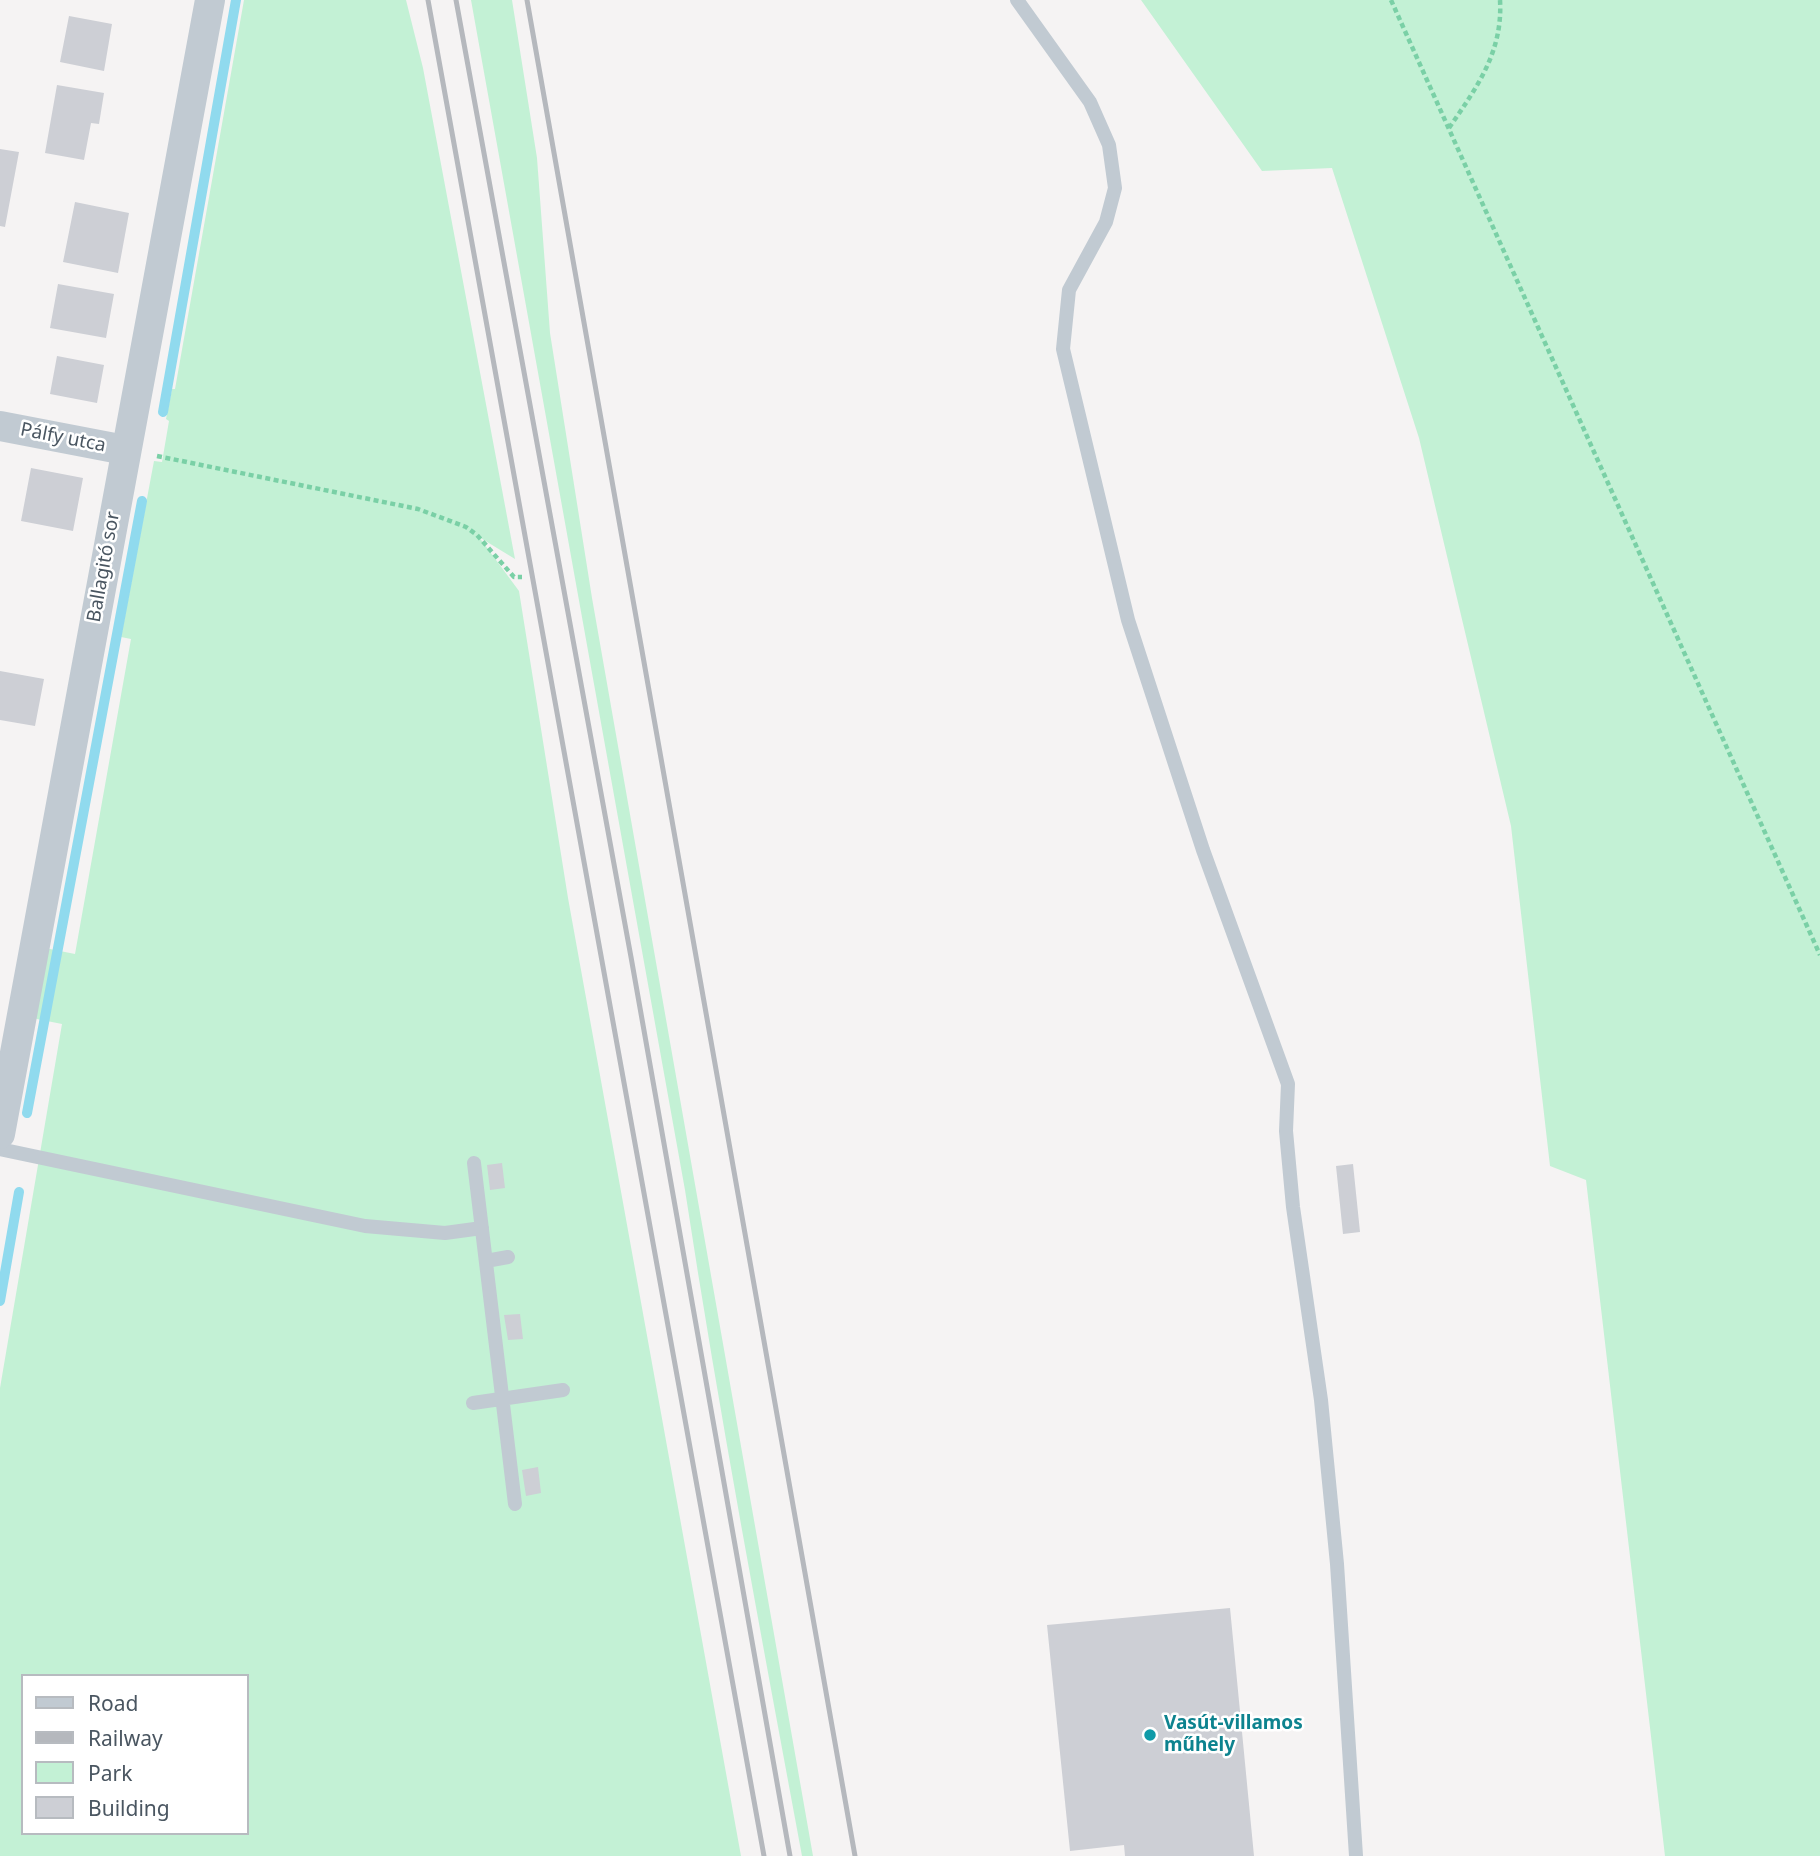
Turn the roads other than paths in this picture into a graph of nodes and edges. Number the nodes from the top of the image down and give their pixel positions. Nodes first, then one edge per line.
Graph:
1 (210, 0) edge
2 (1017, 0) edge
3 (0, 426) edge
4 (125, 450) junction
5 (0, 1134) edge
6 (0, 1149) edge
7 (474, 1163) dead end
8 (482, 1228) junction
9 (508, 1257) dead end
10 (486, 1261) junction
11 (563, 1391) dead end
12 (502, 1399) junction
13 (473, 1403) dead end
14 (515, 1504) dead end
15 (1356, 1856) edge

1 - 4 street, Ballagitó sor
2 - 15 lane
3 - 4 street, Pálfy utca
4 - 5 street, Ballagitó sor
6 - 8 lane
7 - 8 lane
8 - 10 lane
9 - 10 lane
10 - 12 lane
11 - 12 lane
12 - 13 lane
12 - 14 lane

